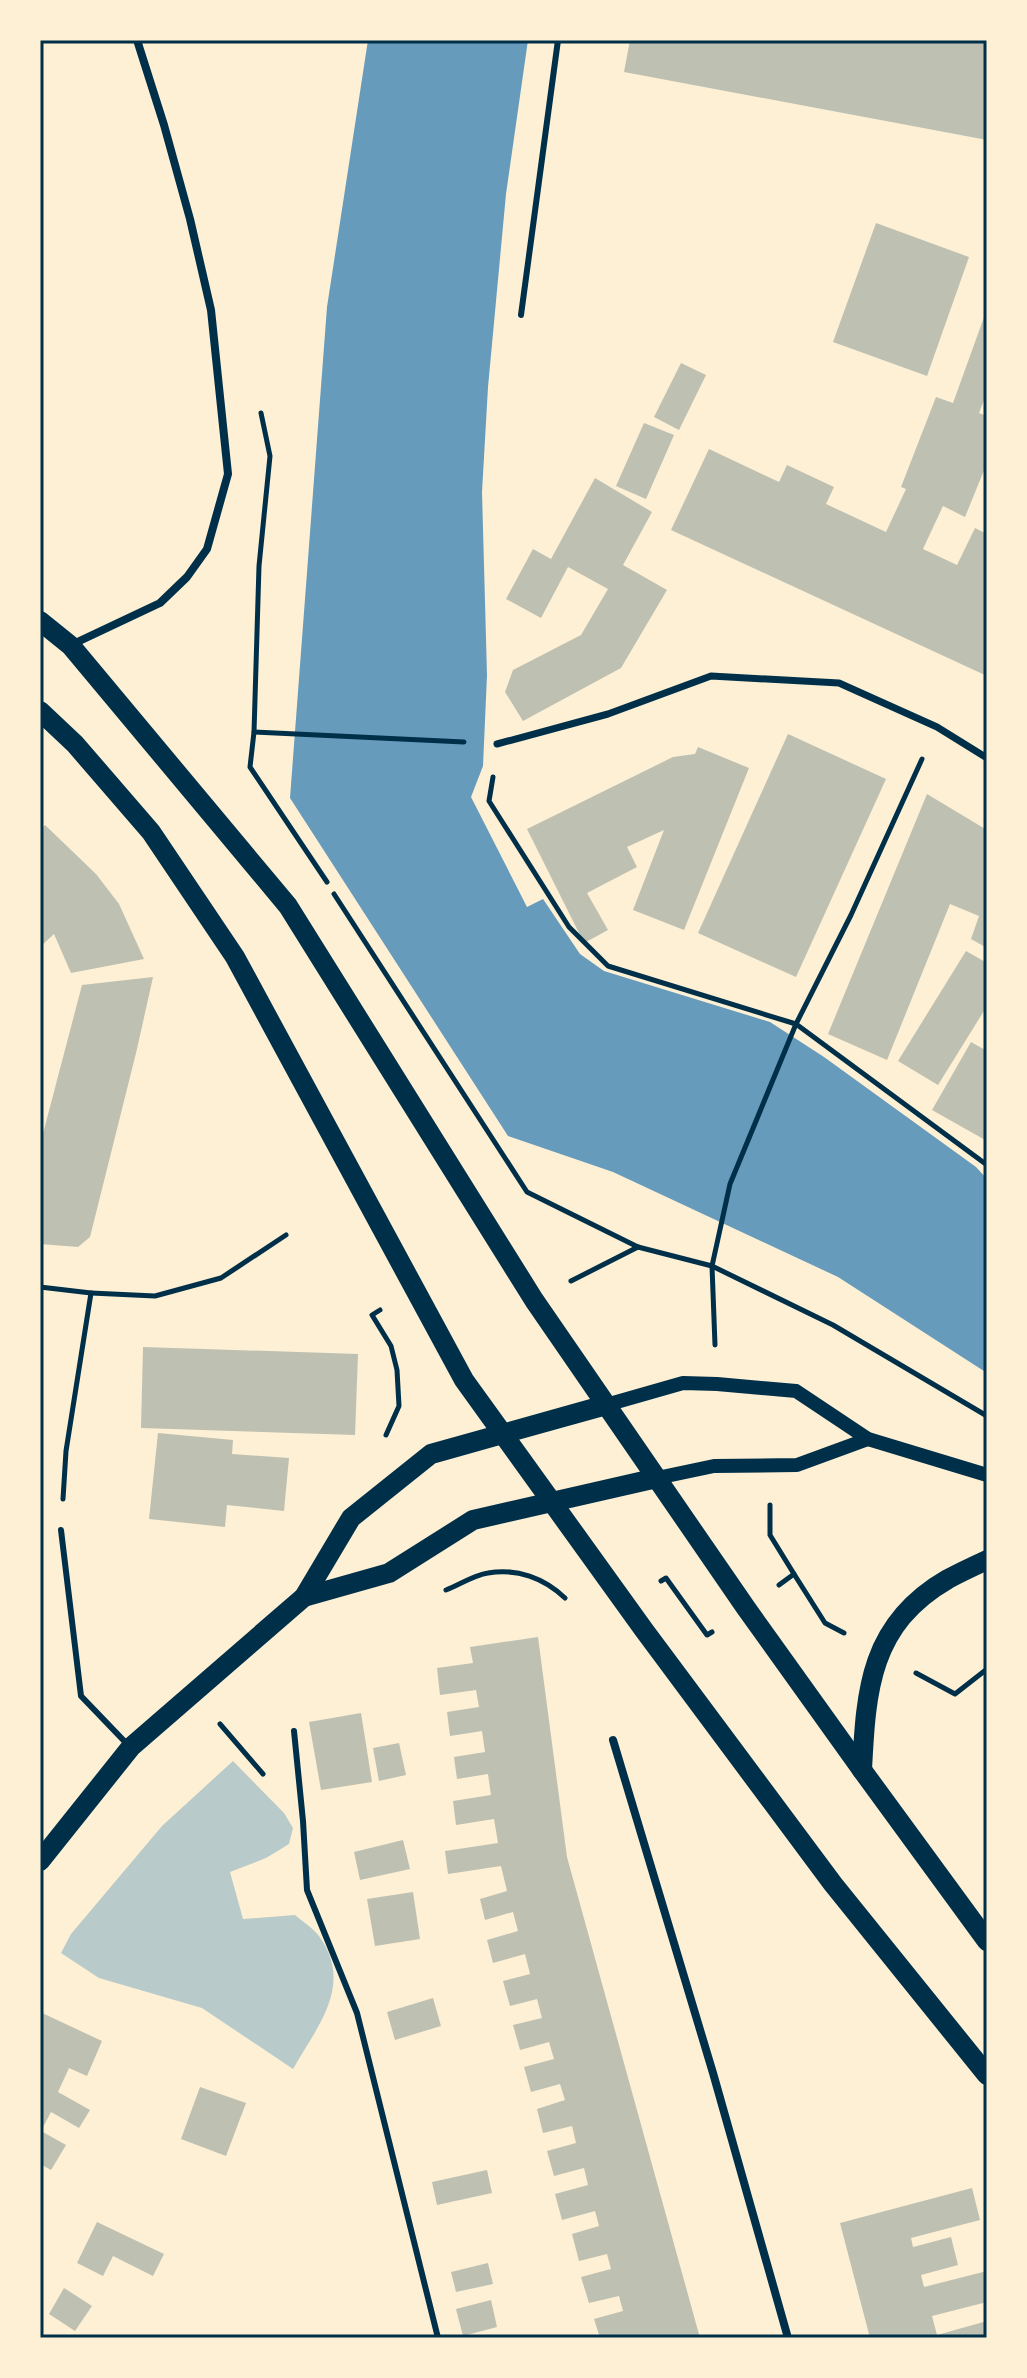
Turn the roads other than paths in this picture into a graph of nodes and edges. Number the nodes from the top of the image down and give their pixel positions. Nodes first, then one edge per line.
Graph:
1 (137, 40) edge
2 (558, 40) edge
3 (521, 315) dead end
4 (40, 621) edge
5 (71, 646) junction
6 (40, 711) edge
7 (497, 744) road end
8 (987, 758) edge
9 (606, 1405) junction
10 (503, 1433) junction
11 (868, 1439) junction
12 (987, 1475) edge
13 (657, 1478) junction
14 (552, 1501) junction
15 (61, 1530) road end
16 (987, 1560) edge
17 (304, 1597) junction
18 (294, 1731) dead end
19 (613, 1740) dead end
20 (131, 1747) junction
21 (862, 1770) junction
22 (40, 1861) edge
23 (987, 1941) edge
24 (987, 2075) edge
25 (438, 2338) edge
26 (788, 2338) edge

1 - 5 street
2 - 3 lane
4 - 5 main road
5 - 9 main road
6 - 10 main road
7 - 8 street
9 - 10 main road
9 - 11 street
9 - 13 main road
10 - 14 main road
10 - 17 main road
11 - 12 street
11 - 13 street
13 - 14 main road
13 - 21 main road
14 - 17 main road
14 - 24 main road
15 - 20 lane
16 - 21 main road
17 - 20 main road
18 - 25 lane
19 - 26 street
20 - 22 main road
21 - 23 main road

